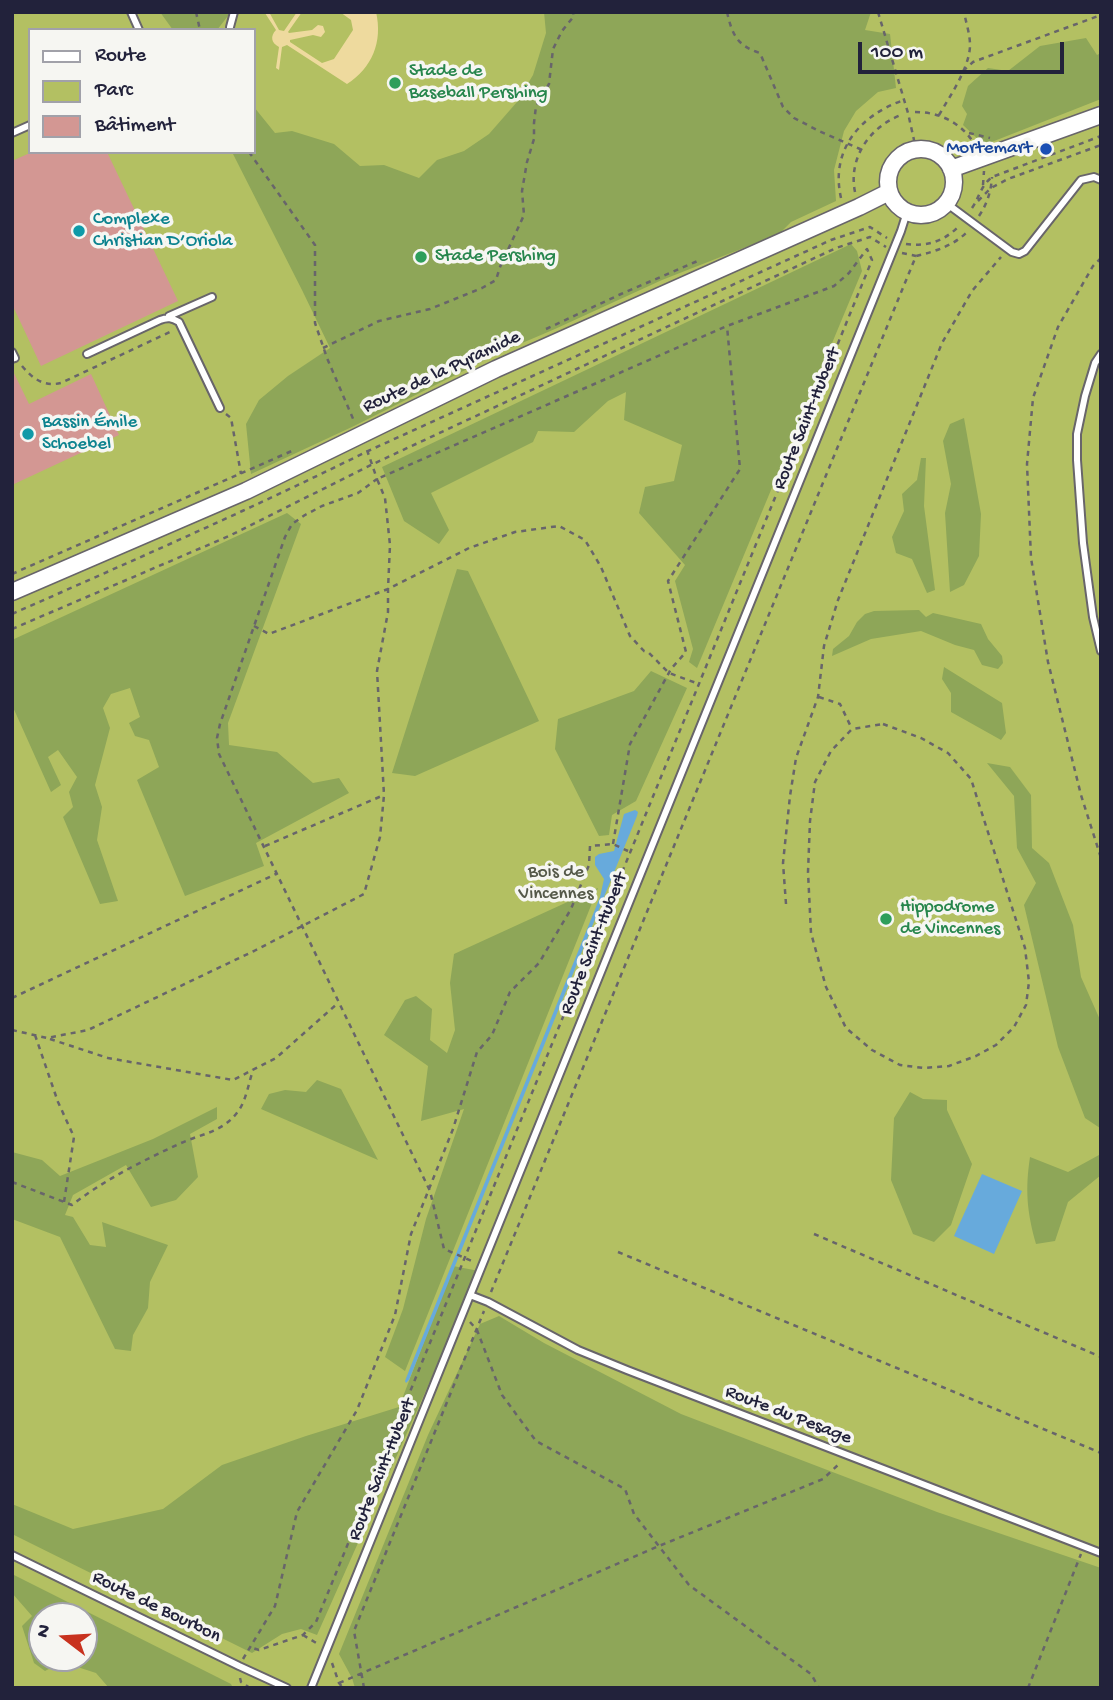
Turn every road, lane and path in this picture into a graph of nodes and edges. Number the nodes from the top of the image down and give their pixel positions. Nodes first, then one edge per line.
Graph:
1 (131, 12) edge
2 (234, 12) edge
3 (573, 12) edge
4 (727, 12) edge
5 (878, 12) edge
6 (964, 12) edge
7 (1101, 15) edge
8 (230, 27) dead end
9 (138, 28) edge
10 (962, 71) junction
11 (904, 100) junction
12 (915, 112) dead end
13 (901, 115) dead end
14 (939, 115) junction
15 (1101, 115) edge
16 (28, 126) edge
17 (968, 132) junction
18 (12, 133) edge
19 (1101, 136) edge
20 (1000, 139) dead end
21 (847, 143) junction
22 (1101, 145) edge
23 (860, 149) junction
24 (916, 149) junction
25 (978, 151) dead end
26 (250, 154) edge
27 (951, 169) junction
28 (984, 170) dead end
29 (992, 177) junction
30 (1098, 177) edge
31 (982, 185) junction
32 (991, 188) junction
33 (889, 192) junction
34 (856, 199) dead end
35 (841, 201) dead end
36 (946, 203) junction
37 (974, 205) junction
38 (907, 212) junction
39 (969, 213) dead end
40 (978, 218) dead end
41 (963, 222) dead end
42 (971, 228) dead end
43 (889, 240) dead end
44 (905, 244) dead end
45 (887, 247) dead end
46 (1007, 249) junction
47 (901, 253) dead end
48 (916, 256) junction
49 (1101, 258) edge
50 (212, 297) dead end
51 (166, 318) junction
52 (727, 326) junction
53 (323, 348) junction
54 (12, 352) edge
55 (87, 354) dead end
56 (1101, 354) edge
57 (12, 359) edge
58 (220, 408) joint
59 (356, 426) dead end
60 (367, 449) junction
61 (373, 464) junction
62 (377, 479) junction
63 (246, 491) junction
64 (388, 589) junction
65 (12, 592) edge
66 (12, 614) edge
67 (253, 626) junction
68 (12, 629) edge
69 (1101, 651) edge
70 (669, 673) junction
71 (699, 684) junction
72 (818, 697) junction
73 (852, 729) junction
74 (384, 795) junction
75 (613, 844) junction
76 (264, 847) junction
77 (628, 850) junction
78 (1101, 858) edge
79 (276, 874) junction
80 (786, 904) dead end
81 (302, 927) junction
82 (12, 998) edge
83 (338, 1003) junction
84 (12, 1030) edge
85 (35, 1035) junction
86 (47, 1038) junction
87 (253, 1070) junction
88 (12, 1182) edge
89 (430, 1191) junction
90 (64, 1202) junction
91 (814, 1234) dead end
92 (618, 1252) dead end
93 (463, 1257) junction
94 (470, 1295) junction
95 (488, 1302) junction
96 (463, 1314) junction
97 (477, 1330) junction
98 (1101, 1357) edge
99 (1101, 1452) edge
100 (848, 1457) junction
101 (659, 1546) junction
102 (1084, 1547) junction
103 (1101, 1553) edge
104 (12, 1555) edge
105 (303, 1634) junction
106 (250, 1647) junction
107 (327, 1651) junction
108 (239, 1666) junction
109 (362, 1672) junction
110 (339, 1683) junction
111 (250, 1688) edge
112 (287, 1688) edge
113 (311, 1688) edge
114 (343, 1688) edge
115 (364, 1688) edge
116 (819, 1688) edge
117 (1028, 1688) edge

1 - 9 lane
2 - 8 lane
3 - 53 path
4 - 21 path
5 - 11 path
6 - 10 path
7 - 10 path
10 - 14 path
11 - 21 path
11 - 24 path
12 - 14 path
13 - 23 path
14 - 17 path
15 - 27 street
16 - 18 lane
17 - 20 path
17 - 25 path
19 - 29 path
21 - 23 path
21 - 35 path
22 - 32 path
23 - 34 path
24 - 27 street
24 - 33 street
26 - 53 path
27 - 36 street
28 - 31 path
29 - 31 path
29 - 32 path
30 - 46 lane
31 - 37 path
32 - 37 path
32 - 40 path
33 - 38 street
33 - 63 street, Route de la Pyramide
36 - 38 street
36 - 46 lane
37 - 39 path
38 - 94 lane, Route Saint-Hubert
41 - 44 path
42 - 48 path
43 - 60 path, Route de la Pyramide
45 - 61 path
46 - 72 path
47 - 48 path
48 - 95 path
49 - 78 path
50 - 51 lane
51 - 55 lane
51 - 58 lane
52 - 62 path
52 - 70 path
52 - 71 path
53 - 59 path
54 - 57 lane
56 - 69 lane
58 - 63 path
60 - 61 path
60 - 66 path, Route de la Pyramide
61 - 62 path
61 - 68 path
62 - 64 path
62 - 67 path
63 - 65 street, Route de la Pyramide
64 - 67 path
64 - 70 path
64 - 74 path
67 - 76 path
70 - 71 path
70 - 75 path
71 - 77 path
72 - 73 path
72 - 80 path
73 - 73 path
74 - 76 path
74 - 81 path
75 - 77 path
75 - 89 path
76 - 79 path
77 - 93 path
79 - 81 path
79 - 82 path
81 - 83 path
81 - 86 path
83 - 87 path
83 - 89 path
84 - 85 path
85 - 86 path
85 - 90 path
86 - 87 path
87 - 90 path
88 - 90 path
89 - 93 path
89 - 106 path
91 - 98 path
92 - 99 path
93 - 105 path
94 - 95 lane, Route du Pesage
94 - 96 lane, Route Saint-Hubert
95 - 97 path
95 - 100 lane, Route du Pesage
96 - 97 path
96 - 107 lane, Route Saint-Hubert
97 - 101 path
97 - 109 path
100 - 101 path
100 - 102 lane, Route du Pesage
101 - 109 path
101 - 116 path
102 - 103 lane, Route du Pesage
102 - 117 path
104 - 108 lane, Route de Bourbon
105 - 106 path
105 - 107 path
106 - 108 path
107 - 110 path
107 - 113 lane, Route Saint-Hubert
108 - 111 path
108 - 112 lane, Route de Bourbon
109 - 110 path
109 - 115 path
110 - 114 path

